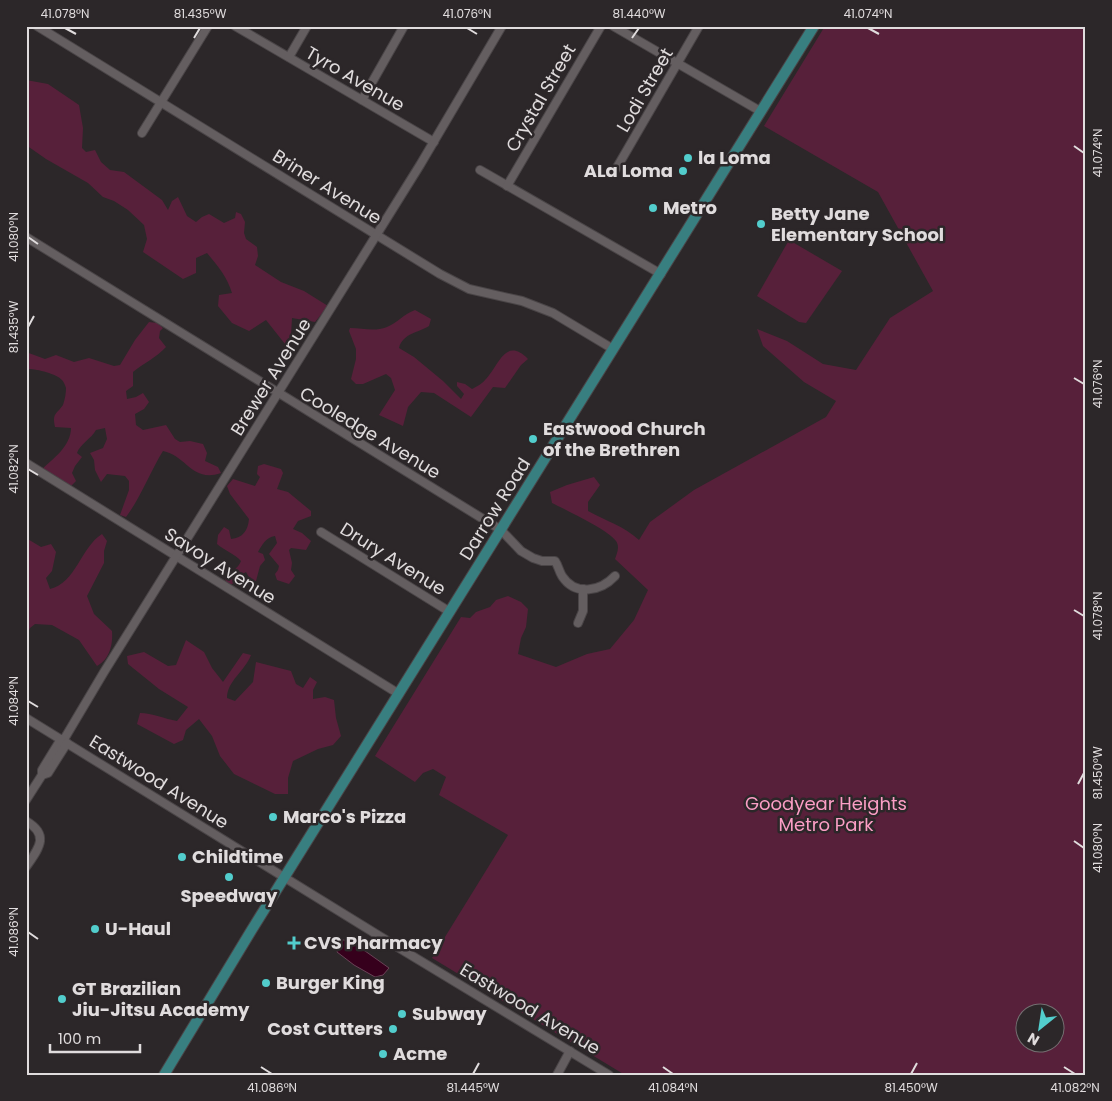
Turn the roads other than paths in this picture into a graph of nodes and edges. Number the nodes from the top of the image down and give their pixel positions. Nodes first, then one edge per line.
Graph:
1 (37, 26) edge
2 (208, 26) edge
3 (235, 26) edge
4 (307, 26) edge
5 (404, 26) edge
6 (502, 26) edge
7 (601, 26) edge
8 (613, 26) edge
9 (699, 26) edge
10 (814, 26) edge
11 (289, 57) junction
12 (678, 64) junction
13 (362, 100) junction
14 (162, 103) junction
15 (760, 111) junction
16 (142, 133) dead end
17 (434, 142) junction
18 (616, 169) dead end
19 (480, 170) dead end
20 (507, 186) junction
21 (377, 236) junction
22 (26, 237) edge
23 (661, 274) junction
24 (613, 349) junction
25 (278, 394) junction
26 (26, 463) edge
27 (500, 530) junction
28 (321, 532) dead end
29 (177, 557) junction
30 (615, 576) dead end
31 (584, 590) junction
32 (450, 612) junction
33 (578, 623) dead end
34 (399, 694) junction
35 (26, 718) edge
36 (64, 741) junction
37 (26, 800) edge
38 (26, 821) edge
39 (26, 867) edge
40 (285, 877) junction
41 (570, 1051) junction
42 (164, 1075) edge
43 (557, 1075) edge
44 (609, 1075) edge

1 - 14 street, Briner Avenue
2 - 14 street
3 - 11 street, Tyro Avenue
4 - 11 street
5 - 13 street
6 - 17 street, Brewer Avenue
7 - 20 street, Crystal Street
8 - 12 street
9 - 12 street, Lodi Street
10 - 15 main road, Darrow Road
11 - 13 street, Tyro Avenue
12 - 15 street
12 - 18 street, Lodi Street
13 - 17 street, Tyro Avenue
14 - 16 street
14 - 21 street, Briner Avenue
15 - 23 main road, Darrow Road
17 - 21 street, Brewer Avenue
19 - 20 street
20 - 23 street
21 - 24 street, Briner Avenue
21 - 25 street, Brewer Avenue
22 - 25 street, Cooledge Avenue
23 - 24 main road, Darrow Road
24 - 27 main road, Darrow Road
25 - 27 street, Cooledge Avenue
25 - 29 street, Brewer Avenue
26 - 29 street, Savoy Avenue
27 - 31 street, Cooledge Avenue
27 - 32 main road, Darrow Road
28 - 32 street, Drury Avenue
29 - 34 street, Savoy Avenue
29 - 36 street, Brewer Avenue
30 - 31 street
31 - 33 street
32 - 34 main road, Darrow Road
34 - 40 main road, Darrow Road
35 - 36 street, Eastwood Avenue
36 - 37 street, Brewer Avenue
36 - 40 street, Eastwood Avenue
38 - 39 street
40 - 41 street, Eastwood Avenue
40 - 42 main road, Darrow Road
41 - 43 street
41 - 44 street, Eastwood Avenue

